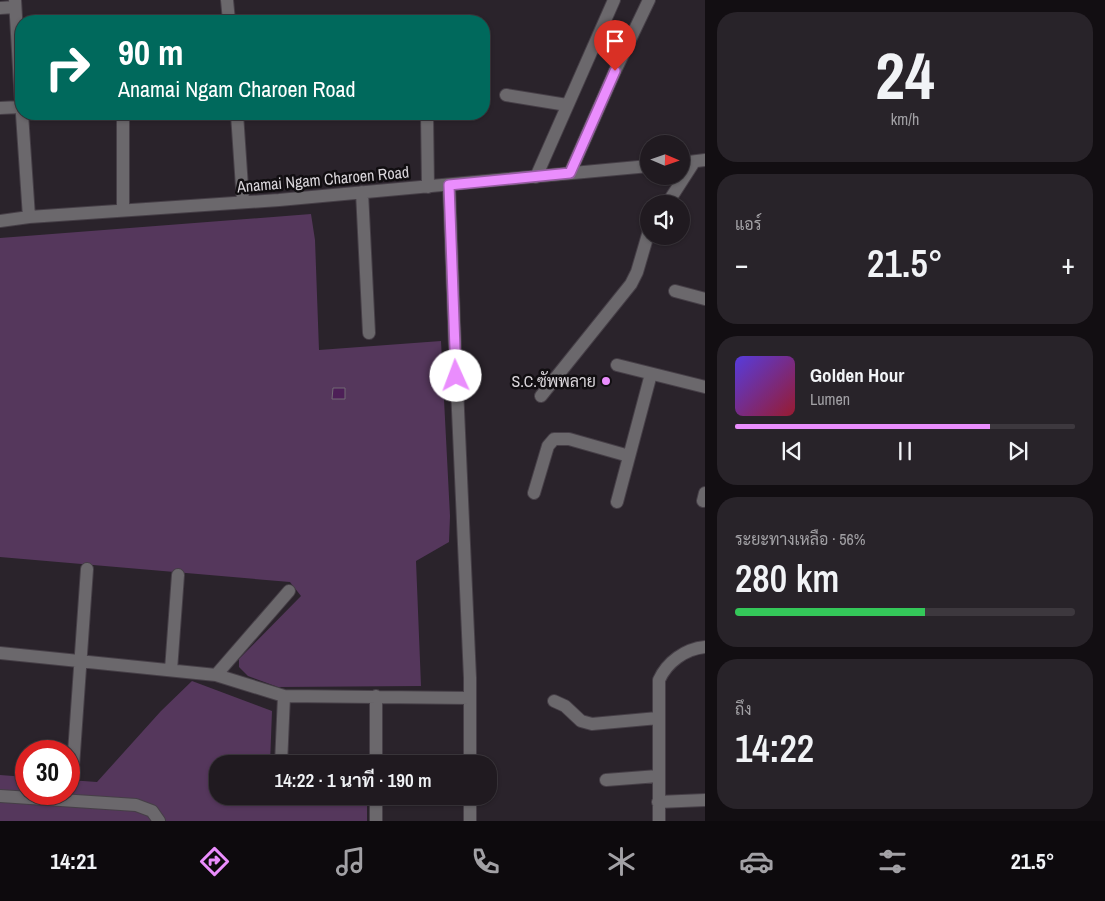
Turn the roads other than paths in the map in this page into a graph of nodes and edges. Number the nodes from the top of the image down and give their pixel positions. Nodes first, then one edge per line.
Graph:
1 (227, 0) edge
2 (614, 0) edge
3 (648, 0) edge
4 (15, 3) edge
5 (0, 8) edge
6 (228, 15) edge
7 (506, 95) dead end
8 (567, 104) junction
9 (15, 107) edge
10 (0, 108) edge
11 (22, 120) edge
12 (122, 120) edge
13 (237, 120) edge
14 (427, 120) edge
15 (693, 162) edge
16 (640, 167) edge
17 (570, 173) junction
18 (536, 177) junction
19 (449, 185) junction
20 (428, 186) junction
21 (362, 192) junction
22 (672, 195) edge
23 (243, 202) junction
24 (123, 210) junction
25 (29, 217) junction
26 (0, 221) edge
27 (645, 245) edge
28 (675, 292) dead end
29 (705, 299) edge
30 (370, 333) dead end
31 (617, 365) dead end
32 (651, 374) junction
33 (705, 387) edge
34 (541, 396) dead end
35 (629, 456) junction
36 (534, 493) dead end
37 (617, 502) dead end
38 (87, 569) dead end
39 (178, 575) dead end
40 (290, 591) dead end
41 (705, 647) edge
42 (0, 653) edge
43 (81, 660) junction
44 (171, 670) junction
45 (216, 675) junction
46 (284, 696) junction
47 (376, 696) junction
48 (470, 698) junction
49 (554, 701) dead end
50 (658, 718) junction
51 (75, 740) edge
52 (281, 755) edge
53 (376, 755) edge
54 (470, 755) edge
55 (658, 776) junction
56 (606, 780) dead end
57 (0, 796) edge
58 (705, 800) edge
59 (658, 802) junction
60 (376, 805) edge
61 (470, 805) edge
62 (159, 821) edge
63 (376, 821) edge
64 (470, 821) edge
65 (659, 821) edge

1 - 6 street
2 - 8 street
3 - 17 street
4 - 5 street
7 - 8 street
8 - 18 street
9 - 10 street
11 - 25 street
12 - 24 street
13 - 23 street
14 - 20 street
15 - 22 street
16 - 17 street, Anamai Ngam Charoen Road
17 - 18 street, Anamai Ngam Charoen Road
18 - 19 street, Anamai Ngam Charoen Road
19 - 20 street, Anamai Ngam Charoen Road
19 - 48 street
20 - 21 street, Anamai Ngam Charoen Road
21 - 23 street, Anamai Ngam Charoen Road
21 - 30 street
23 - 24 street, Anamai Ngam Charoen Road
24 - 25 street, Anamai Ngam Charoen Road
25 - 26 street, Anamai Ngam Charoen Road
27 - 34 street
28 - 29 street
31 - 32 street
32 - 33 street
32 - 35 street
35 - 36 street
35 - 37 street
38 - 43 street
39 - 44 street
40 - 45 street
41 - 50 street
42 - 43 street
43 - 44 street
43 - 51 street
44 - 45 street
45 - 46 street
46 - 47 street
46 - 52 street
47 - 48 street
47 - 53 street
48 - 54 street
49 - 50 street
50 - 55 street
55 - 56 street
55 - 59 street
57 - 62 street
58 - 59 street
59 - 65 street
60 - 63 street
61 - 64 street

